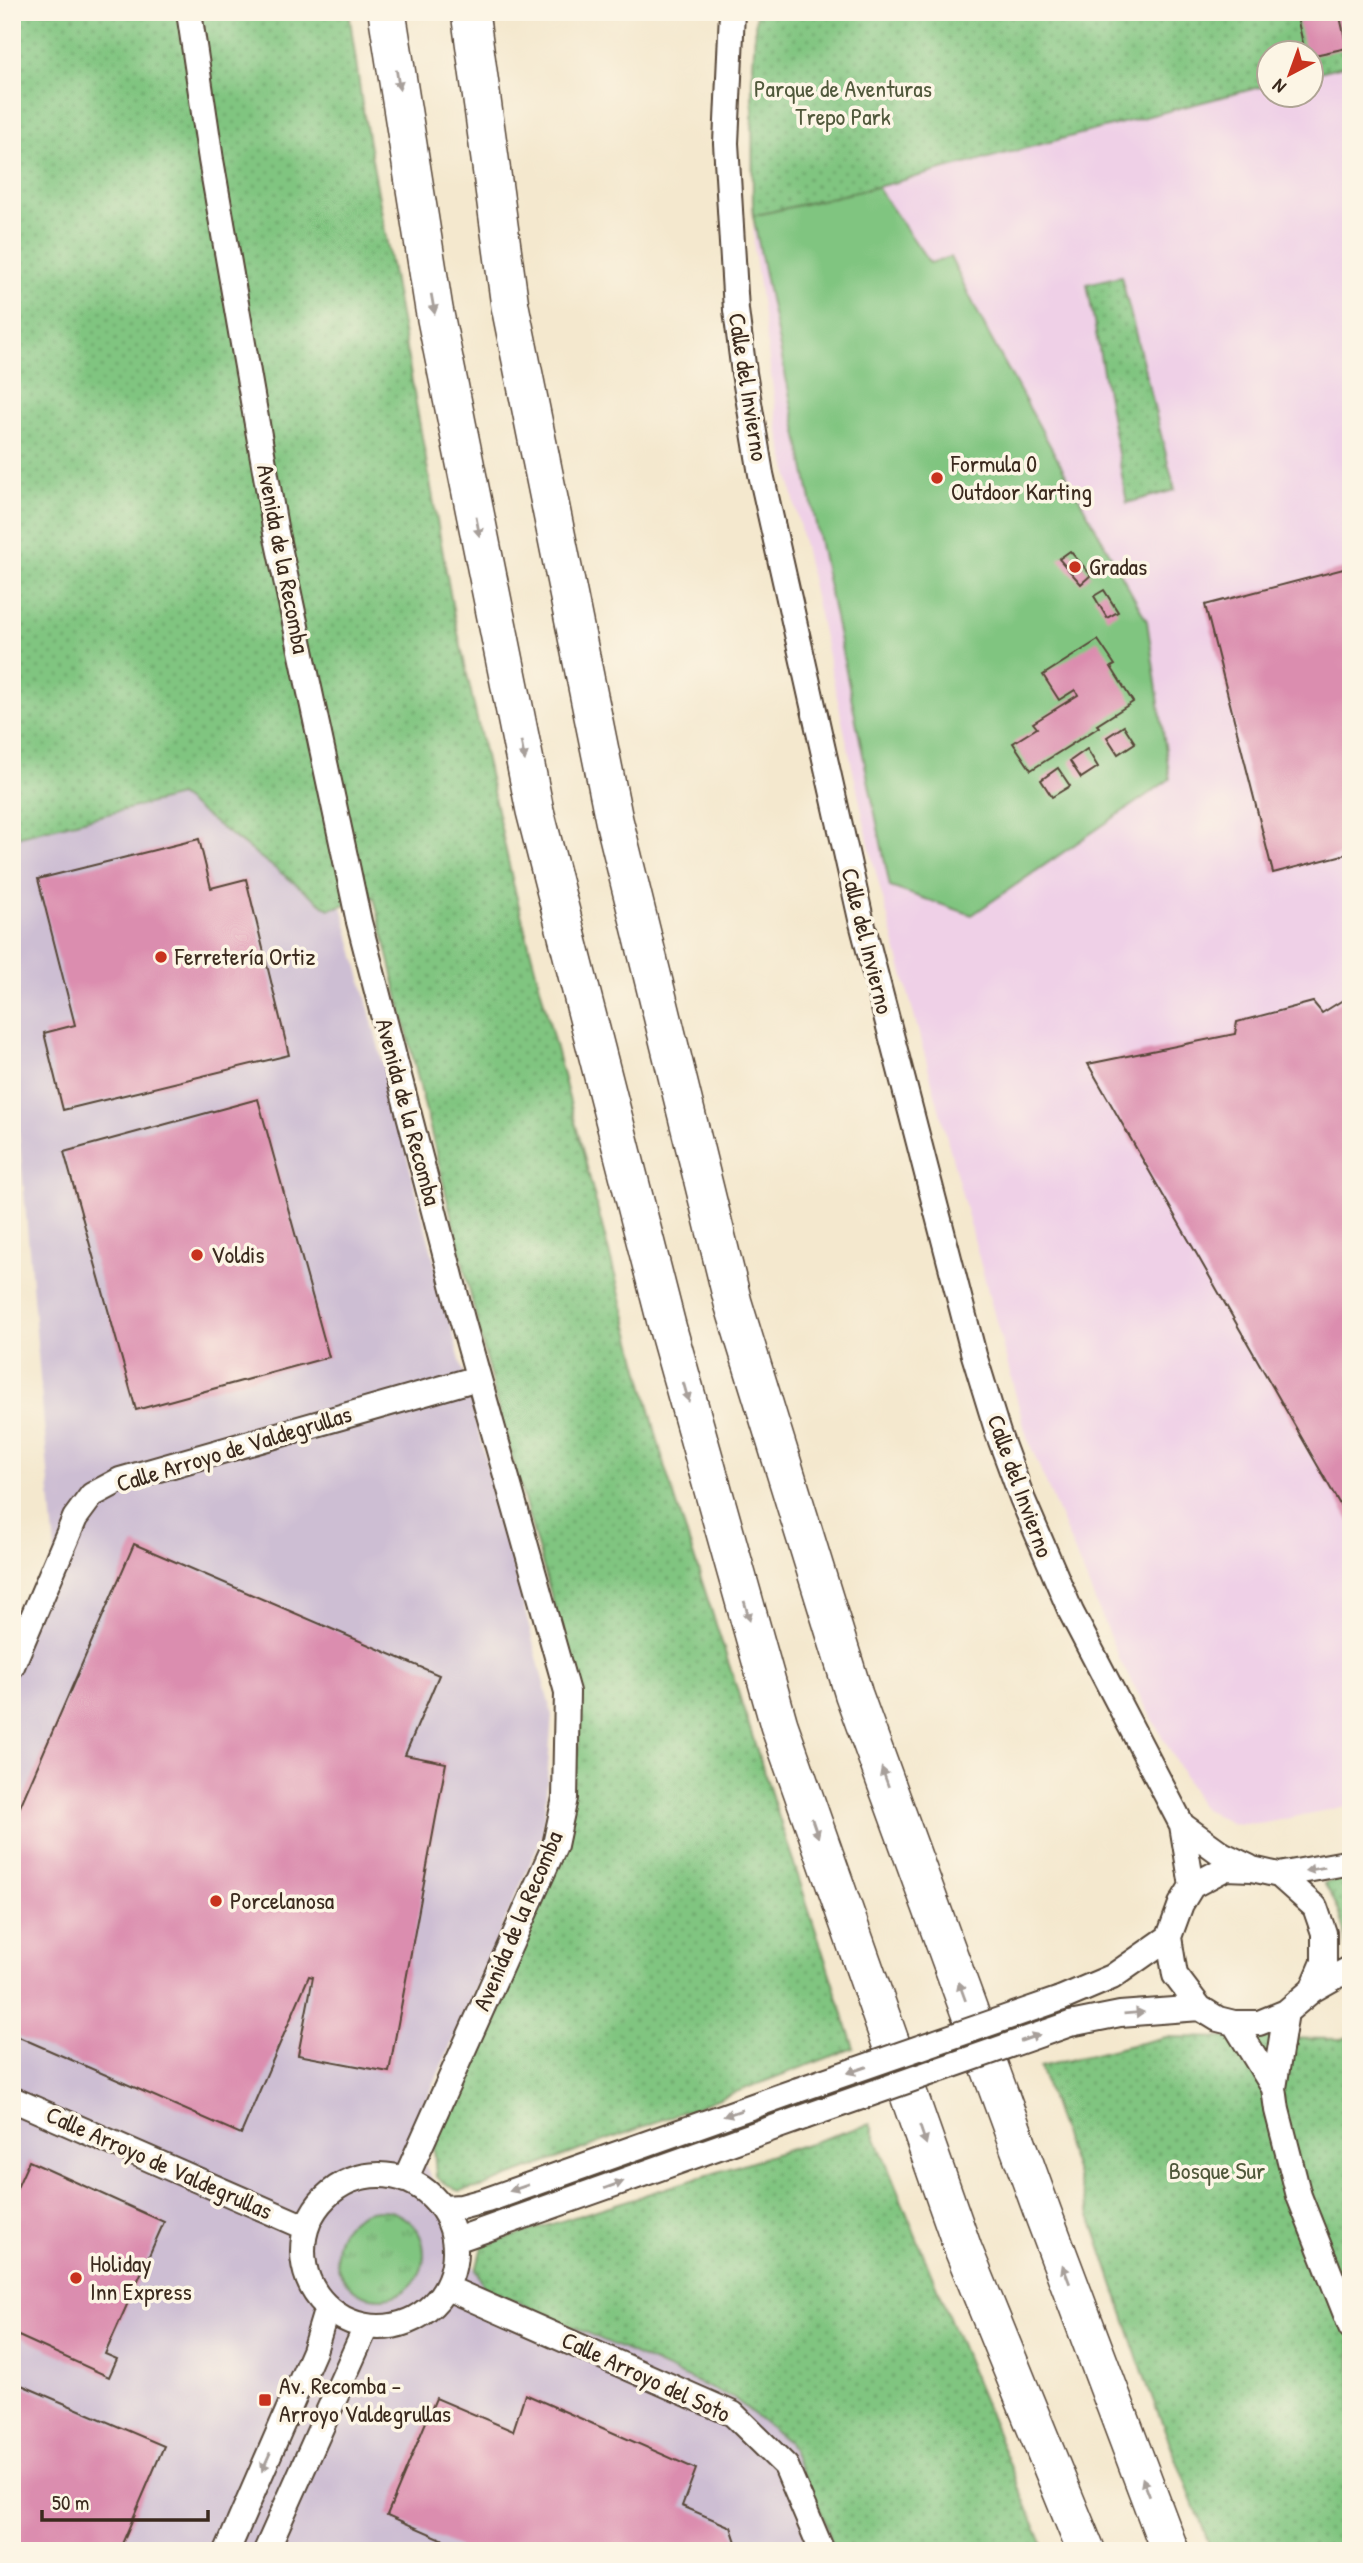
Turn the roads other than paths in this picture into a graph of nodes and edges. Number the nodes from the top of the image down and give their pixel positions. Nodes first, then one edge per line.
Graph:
1 (189, 12) edge
2 (387, 12) edge
3 (470, 12) edge
4 (732, 12) edge
5 (478, 1378) junction
6 (12, 1666) edge
7 (1182, 1825) junction
8 (1351, 1863) edge
9 (1252, 1868) junction
10 (1279, 1875) junction
11 (1192, 1886) junction
12 (1170, 1937) junction
13 (1351, 1968) edge
14 (1312, 1990) junction
15 (1199, 2008) junction
16 (1286, 2012) junction
17 (1234, 2023) junction
18 (1274, 2088) junction
19 (12, 2099) edge
20 (405, 2180) junction
21 (443, 2208) junction
22 (305, 2227) junction
23 (456, 2239) junction
24 (447, 2288) junction
25 (327, 2308) junction
26 (366, 2327) junction
27 (1351, 2327) edge
28 (227, 2551) edge
29 (266, 2551) edge
30 (821, 2551) edge
31 (1086, 2551) edge
32 (1170, 2551) edge

1 - 5 street, Avenida de la Recomba
2 -> 31 highway
32 -> 3 highway
4 - 7 street, Calle del Invierno
5 - 6 street, Calle Arroyo de Valdegrullas
5 - 20 street, Avenida de la Recomba
7 - 9 street
7 - 11 street
8 -> 10 street
9 - 10 street
9 - 11 street
10 - 14 street
11 - 12 street
12 - 15 street
12 -> 21 street, bridge
13 - 14 street
14 - 16 street
15 - 17 street
23 -> 15 street, bridge
16 - 17 street
16 - 18 street
17 - 18 street
18 - 27 street
19 - 22 street, Calle Arroyo de Valdegrullas
20 - 21 street
20 - 22 street
21 - 23 street
22 - 25 street
23 - 24 street
24 - 26 street
24 - 30 street, Calle Arroyo del Soto
25 - 26 street
25 -> 28 street
26 - 29 street

